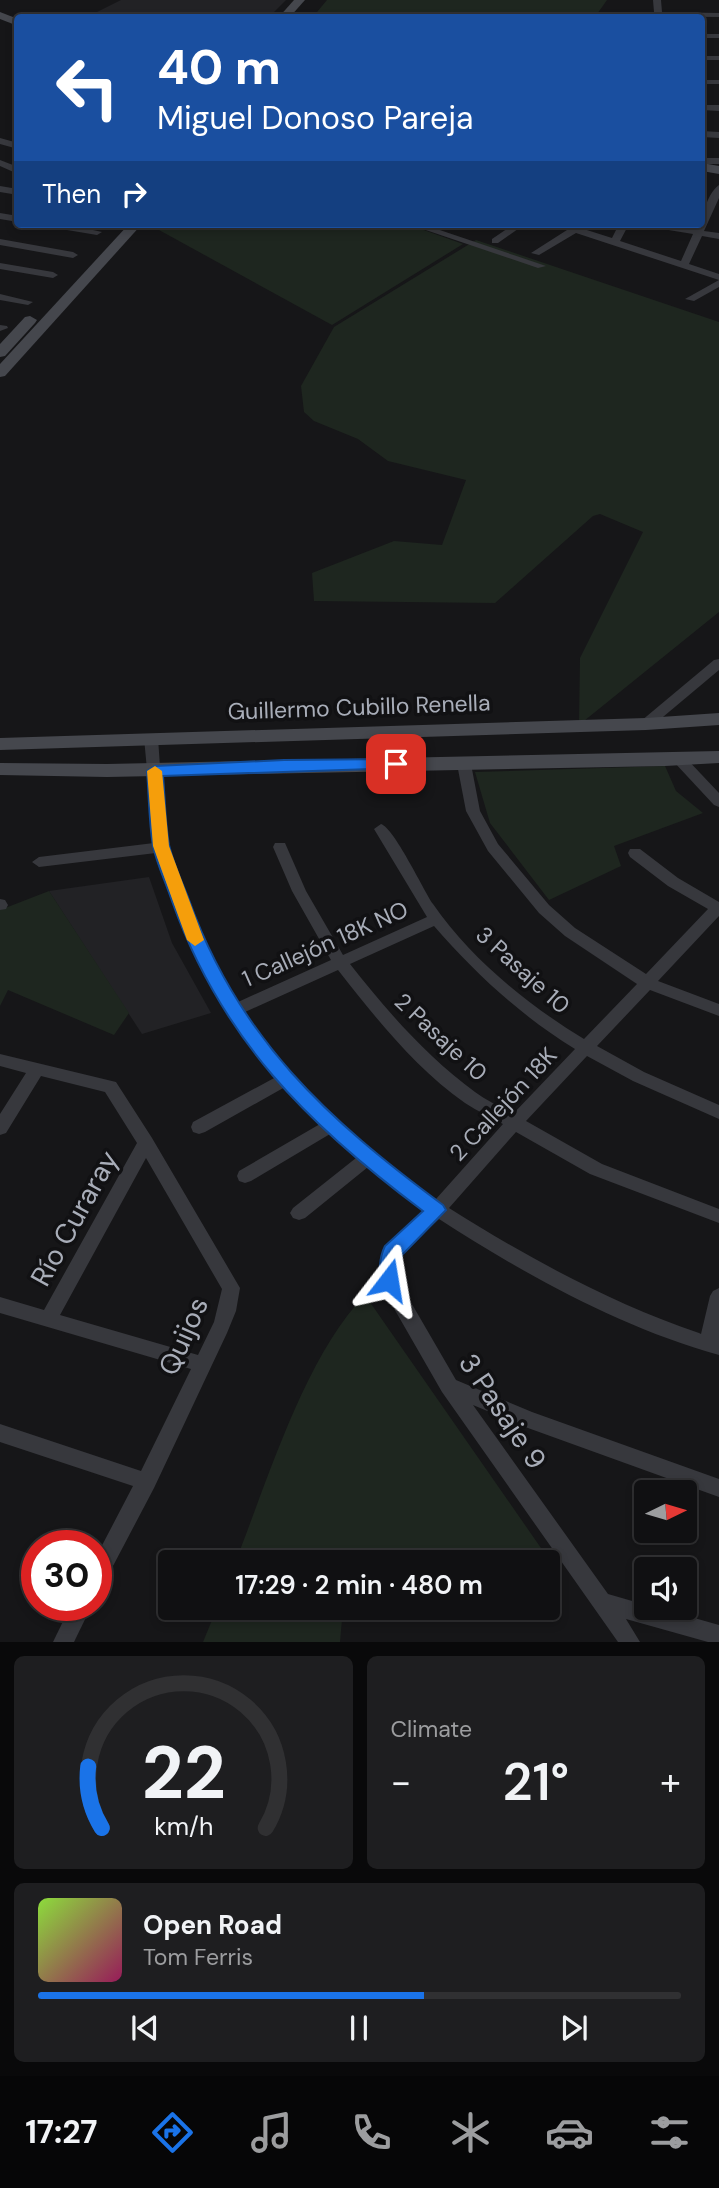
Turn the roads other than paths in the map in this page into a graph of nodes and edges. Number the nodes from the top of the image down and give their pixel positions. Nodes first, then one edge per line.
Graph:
1 (300, 0) edge
2 (313, 1) edge
3 (287, 14) edge
4 (301, 14) edge
5 (716, 191) edge
6 (705, 213) edge
7 (719, 215) edge
8 (73, 228) edge
9 (114, 228) edge
10 (132, 228) edge
11 (425, 228) edge
12 (514, 228) edge
13 (572, 228) edge
14 (622, 228) edge
15 (672, 228) edge
16 (700, 228) edge
17 (575, 229) junction
18 (97, 232) dead end
19 (699, 233) junction
20 (719, 236) edge
21 (495, 241) dead end
22 (0, 242) edge
23 (615, 242) junction
24 (536, 253) dead end
25 (73, 255) dead end
26 (684, 264) junction
27 (0, 266) edge
28 (541, 266) dead end
29 (53, 275) dead end
30 (719, 277) edge
31 (719, 283) edge
32 (0, 297) edge
33 (690, 299) dead end
34 (28, 302) dead end
35 (0, 353) edge
36 (0, 373) edge
37 (719, 663) edge
38 (719, 719) edge
39 (646, 724) junction
40 (151, 738) junction
41 (0, 744) edge
42 (719, 757) edge
43 (679, 759) junction
44 (464, 764) junction
45 (0, 769) edge
46 (155, 771) junction
47 (719, 802) edge
48 (381, 829) dead end
49 (161, 846) junction
50 (280, 847) dead end
51 (635, 853) dead end
52 (39, 862) dead end
53 (718, 908) edge
54 (436, 919) junction
55 (340, 962) junction
56 (648, 982) junction
57 (719, 1010) edge
58 (233, 1011) junction
59 (584, 1049) junction
60 (0, 1060) edge
61 (37, 1069) junction
62 (285, 1080) junction
63 (719, 1112) edge
64 (514, 1123) junction
65 (330, 1126) junction
66 (199, 1127) dead end
67 (0, 1128) edge
68 (146, 1143) junction
69 (367, 1159) junction
70 (245, 1176) dead end
71 (437, 1210) junction
72 (299, 1213) dead end
73 (719, 1216) edge
74 (719, 1296) edge
75 (0, 1305) edge
76 (48, 1320) junction
77 (714, 1345) edge
78 (202, 1364) junction
79 (450, 1386) junction
80 (0, 1433) edge
81 (148, 1482) junction
82 (719, 1488) edge
83 (112, 1548) edge
84 (603, 1602) junction
85 (74, 1621) edge
86 (719, 1635) edge
87 (63, 1642) edge
88 (630, 1642) edge

1 - 3 main road
2 - 4 main road
5 - 6 street
6 - 7 street
8 - 18 street
9 - 35 main road
10 - 36 main road
11 - 28 street
12 - 21 street
13 - 17 street
14 - 23 street
15 - 19 street
16 - 19 street
17 - 23 street
17 - 24 street
19 - 20 street
19 - 26 street
22 - 25 street
23 - 26 street
26 - 30 street
27 - 29 street
31 - 33 street
32 - 34 street
37 - 39 street
38 - 39 street, Guillermo Cubillo Renella
39 - 40 street, Guillermo Cubillo Renella
40 - 41 street, Guillermo Cubillo Renella
40 - 46 street
42 - 43 main road
43 - 44 main road
43 - 47 street
44 - 46 main road
44 - 56 street
45 - 46 main road
46 - 49 street
48 - 54 street, 3 Pasaje 10
49 - 52 street
49 - 58 street
50 - 55 street, 2 Pasaje 10
51 - 53 street
53 - 56 street, 2 Callejón 18K
54 - 55 street, 1 Callejón 18K NO
54 - 59 street, 3 Pasaje 10
55 - 58 street, 1 Callejón 18K NO
55 - 64 street, 2 Pasaje 10
56 - 57 street
56 - 59 street, 2 Callejón 18K
58 - 62 street
59 - 63 street, 3 Pasaje 10
59 - 64 street, 2 Callejón 18K
60 - 61 street
61 - 67 street
61 - 68 street, Quijos
62 - 65 street
62 - 66 street
64 - 71 street, 2 Callejón 18K
64 - 73 street, 2 Pasaje 10
65 - 69 street
65 - 70 street
68 - 76 street, Río Curaray
68 - 78 street, Quijos
69 - 71 street
69 - 72 street
71 - 77 street
71 - 79 street, 3 Pasaje 9
74 - 77 street
75 - 76 street
76 - 78 street
78 - 81 street, Quijos
79 - 82 street
79 - 84 street, 3 Pasaje 9
80 - 81 street
81 - 83 street, Quijos
84 - 86 street
84 - 88 street, 3 Pasaje 9
85 - 87 street

